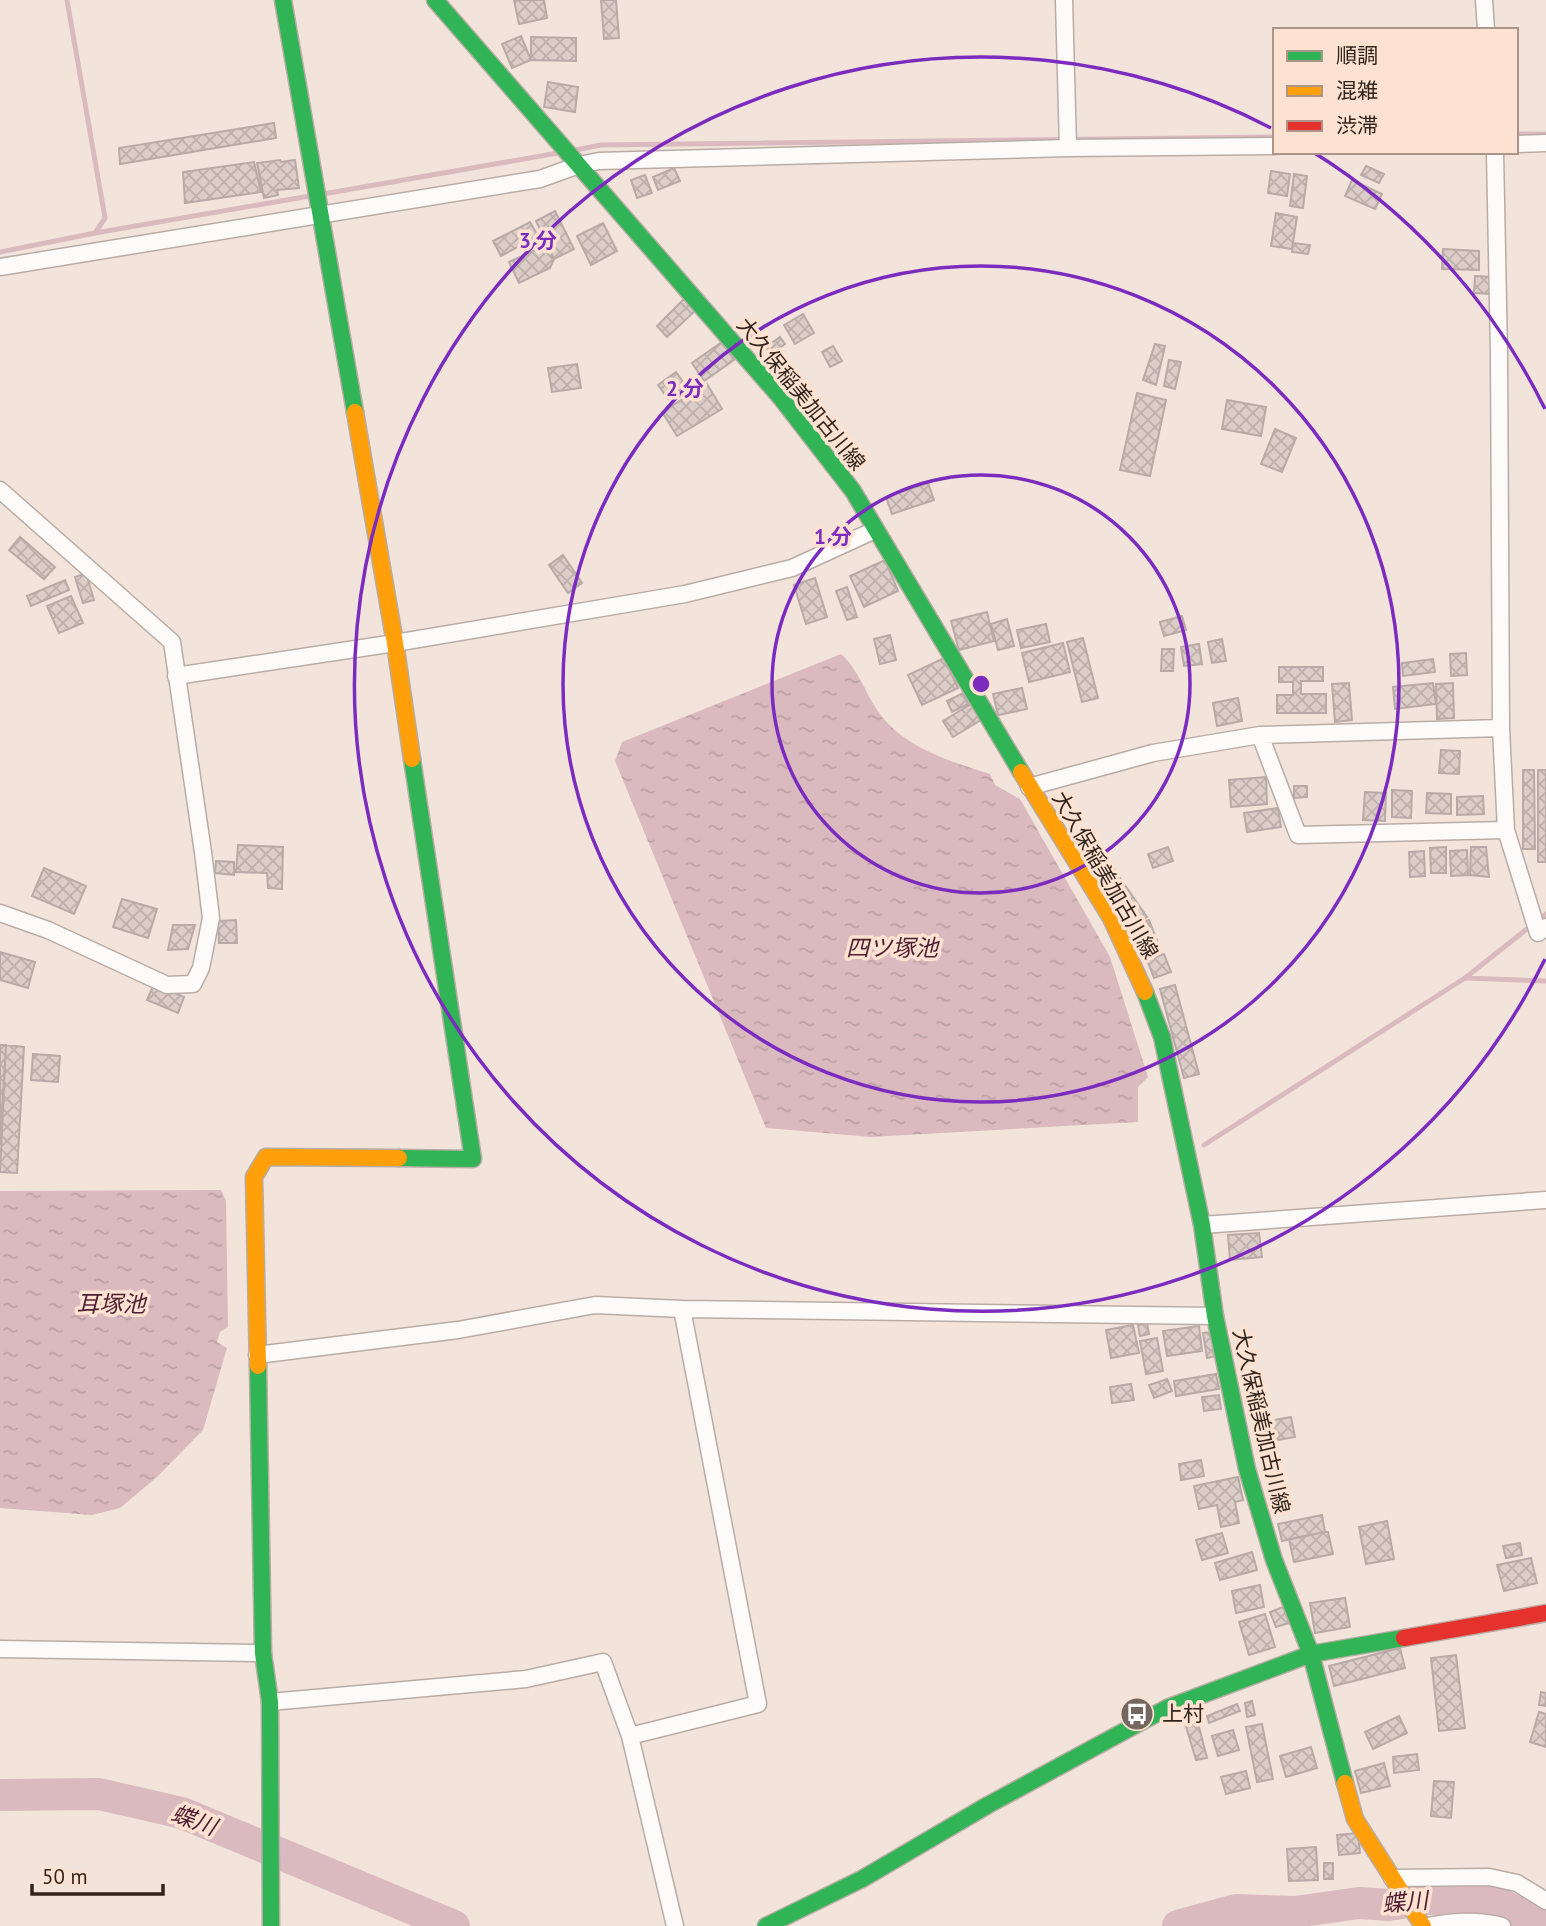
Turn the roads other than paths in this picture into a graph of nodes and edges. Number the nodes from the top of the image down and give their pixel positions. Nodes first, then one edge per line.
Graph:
1 (283, 0) edge
2 (435, 0) edge
3 (1064, 0) edge
4 (1484, 0) edge
5 (1486, 28) edge
6 (1546, 143) edge
7 (1518, 144) edge
8 (1273, 146) edge
9 (1068, 148) junction
10 (1495, 154) edge
11 (579, 165) junction
12 (320, 215) junction
13 (0, 267) edge
14 (0, 490) edge
15 (875, 530) junction
16 (395, 643) junction
17 (176, 676) junction
18 (1501, 728) junction
19 (1260, 735) junction
20 (1029, 788) junction
21 (1506, 830) junction
22 (0, 913) edge
23 (1546, 927) edge
24 (1546, 1200) edge
25 (1202, 1225) junction
26 (682, 1309) junction
27 (1214, 1316) junction
28 (257, 1355) junction
29 (1546, 1613) edge
30 (0, 1649) edge
31 (264, 1653) junction
32 (1311, 1654) junction
33 (271, 1702) junction
34 (630, 1736) junction
35 (1395, 1883) junction
36 (1546, 1901) edge
37 (1423, 1923) edge
38 (271, 1926) edge
39 (675, 1926) edge
40 (766, 1926) edge
41 (1502, 1926) edge

1 - 12 street
2 - 11 street, 大久保稲美加古川線
3 - 9 street
4 - 5 street
6 - 7 street
8 - 9 street
9 - 11 street
10 - 18 street
11 - 12 street
11 - 15 street, 大久保稲美加古川線
12 - 13 street
12 - 16 street
14 - 17 street
15 - 16 street
15 - 20 street, 大久保稲美加古川線
16 - 17 street
16 - 28 street
17 - 22 street
18 - 19 street
18 - 21 street
19 - 20 street
19 - 21 street
20 - 25 street, 大久保稲美加古川線
21 - 23 street
24 - 25 street
25 - 27 street, 大久保稲美加古川線
26 - 27 street
26 - 28 street
26 - 34 street
27 - 32 street, 大久保稲美加古川線
28 - 31 street
29 - 32 street
30 - 31 street
31 - 33 street
32 - 35 street, 大久保稲美加古川線
32 - 40 street
33 - 34 street
33 - 38 street
34 - 39 street
35 - 36 street
35 - 37 street, 大久保稲美加古川線
37 - 41 street

